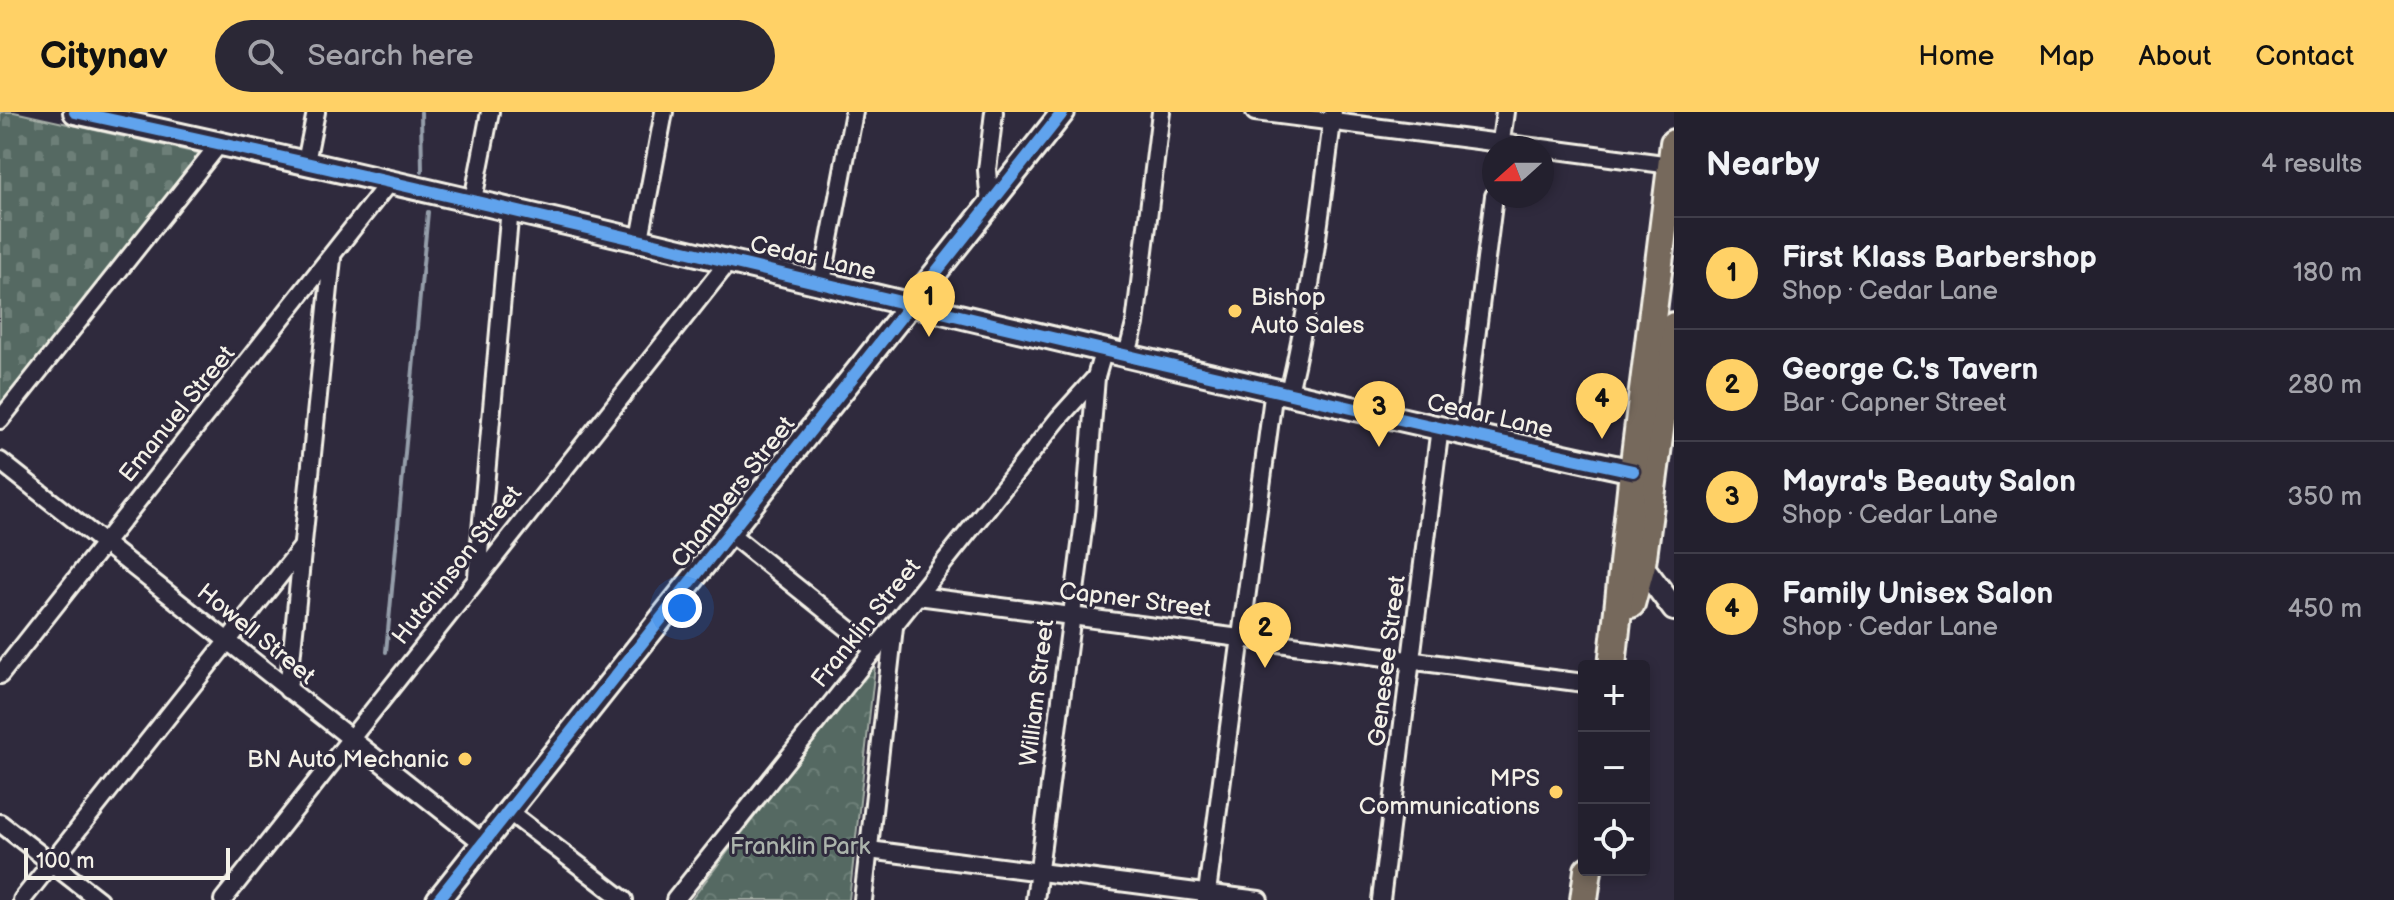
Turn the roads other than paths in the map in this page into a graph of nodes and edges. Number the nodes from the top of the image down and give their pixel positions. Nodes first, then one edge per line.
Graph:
1 (75, 112) edge
2 (316, 112) edge
3 (490, 112) edge
4 (664, 112) edge
5 (854, 112) edge
6 (994, 112) edge
7 (1063, 112) edge
8 (1161, 112) edge
9 (1255, 112) edge
10 (1505, 112) edge
11 (1332, 117) edge
12 (1502, 136) edge
13 (220, 143) junction
14 (1482, 143) edge
15 (1554, 149) edge
16 (1673, 154) edge
17 (306, 162) junction
18 (390, 181) junction
19 (473, 200) junction
20 (990, 204) junction
21 (510, 208) junction
22 (1492, 208) edge
23 (640, 239) junction
24 (332, 258) junction
25 (729, 261) junction
26 (822, 282) junction
27 (909, 304) junction
28 (1674, 326) edge
29 (1104, 349) junction
30 (1127, 355) junction
31 (1096, 377) junction
32 (1282, 391) junction
33 (0, 420) edge
34 (1440, 427) junction
35 (1464, 433) junction
36 (0, 461) edge
37 (1654, 463) edge
38 (729, 533) junction
39 (103, 544) junction
40 (1624, 544) junction
41 (303, 546) junction
42 (1642, 564) junction
43 (477, 578) junction
44 (918, 596) junction
45 (1674, 609) edge
46 (1071, 616) junction
47 (894, 626) junction
48 (1240, 638) junction
49 (229, 642) junction
50 (875, 650) junction
51 (1412, 659) junction
52 (1614, 660) edge
53 (1616, 660) edge
54 (0, 675) edge
55 (1578, 682) edge
56 (288, 690) junction
57 (351, 739) junction
58 (508, 811) junction
59 (0, 823) edge
60 (483, 843) junction
61 (869, 850) junction
62 (52, 865) junction
63 (1039, 870) junction
64 (1587, 876) edge
65 (1207, 897) edge
66 (22, 900) edge
67 (99, 900) edge
68 (223, 900) edge
69 (438, 900) edge
70 (624, 900) edge
71 (675, 900) edge
72 (863, 900) edge
73 (1035, 900) edge
74 (1259, 900) edge
75 (1381, 900) edge
76 (1584, 900) edge

1 - 13 street, Cedar Lane
2 - 17 street
3 - 19 street
4 - 23 street
5 - 26 street
6 - 20 street
7 - 20 street, Chambers Street
8 - 30 street
9 - 11 street
10 - 12 street
11 - 14 street
11 - 32 street
13 - 17 street, Cedar Lane
13 - 33 street
15 - 16 street
16 - 37 main road
17 - 18 street, Cedar Lane
18 - 19 street, Cedar Lane
18 - 24 street, Emanuel Street
19 - 21 street, Cedar Lane
20 - 27 street, Chambers Street
21 - 23 street, Cedar Lane
21 - 43 street
22 - 35 street
23 - 25 street, Cedar Lane
24 - 39 street, Emanuel Street
24 - 41 street
25 - 26 street, Cedar Lane
25 - 43 street, Hutchinson Street
26 - 27 street, Cedar Lane
27 - 29 street, Cedar Lane
27 - 38 street, Chambers Street
28 - 37 main road
29 - 30 street, Cedar Lane
29 - 31 street, William Street
30 - 32 street, Cedar Lane
31 - 44 street, Franklin Street
31 - 46 street, William Street
32 - 34 street, Cedar Lane
32 - 48 street
34 - 35 street, Cedar Lane
34 - 51 street, Genesee Street
35 - 37 street, Cedar Lane
36 - 39 street, Howell Street
37 - 40 main road
37 - 42 main road
38 - 50 street
38 - 58 street, Chambers Street
39 - 49 street, Howell Street
39 - 54 street, Emanuel Street
40 - 42 street
40 - 52 main road
41 - 49 street
41 - 56 street
42 - 45 street
42 - 53 main road
43 - 57 street, Hutchinson Street
44 - 46 street, Capner Street
44 - 47 street, Franklin Street
46 - 48 street, Capner Street
46 - 63 street, William Street
47 - 50 street, Franklin Street
47 - 61 street
48 - 51 street, Capner Street
48 - 65 street
49 - 56 street, Howell Street
49 - 62 street
50 - 71 street, Franklin Street
51 - 55 street, Capner Street
51 - 75 street, Genesee Street
56 - 57 street, Howell Street
57 - 60 street, Howell Street
57 - 68 street, Hutchinson Street
58 - 60 street, Chambers Street
58 - 70 street
59 - 62 street
60 - 69 street, Chambers Street
61 - 63 street
61 - 72 street
62 - 66 street
62 - 67 street
63 - 65 street
63 - 73 street, William Street
64 - 76 main road
65 - 74 street

